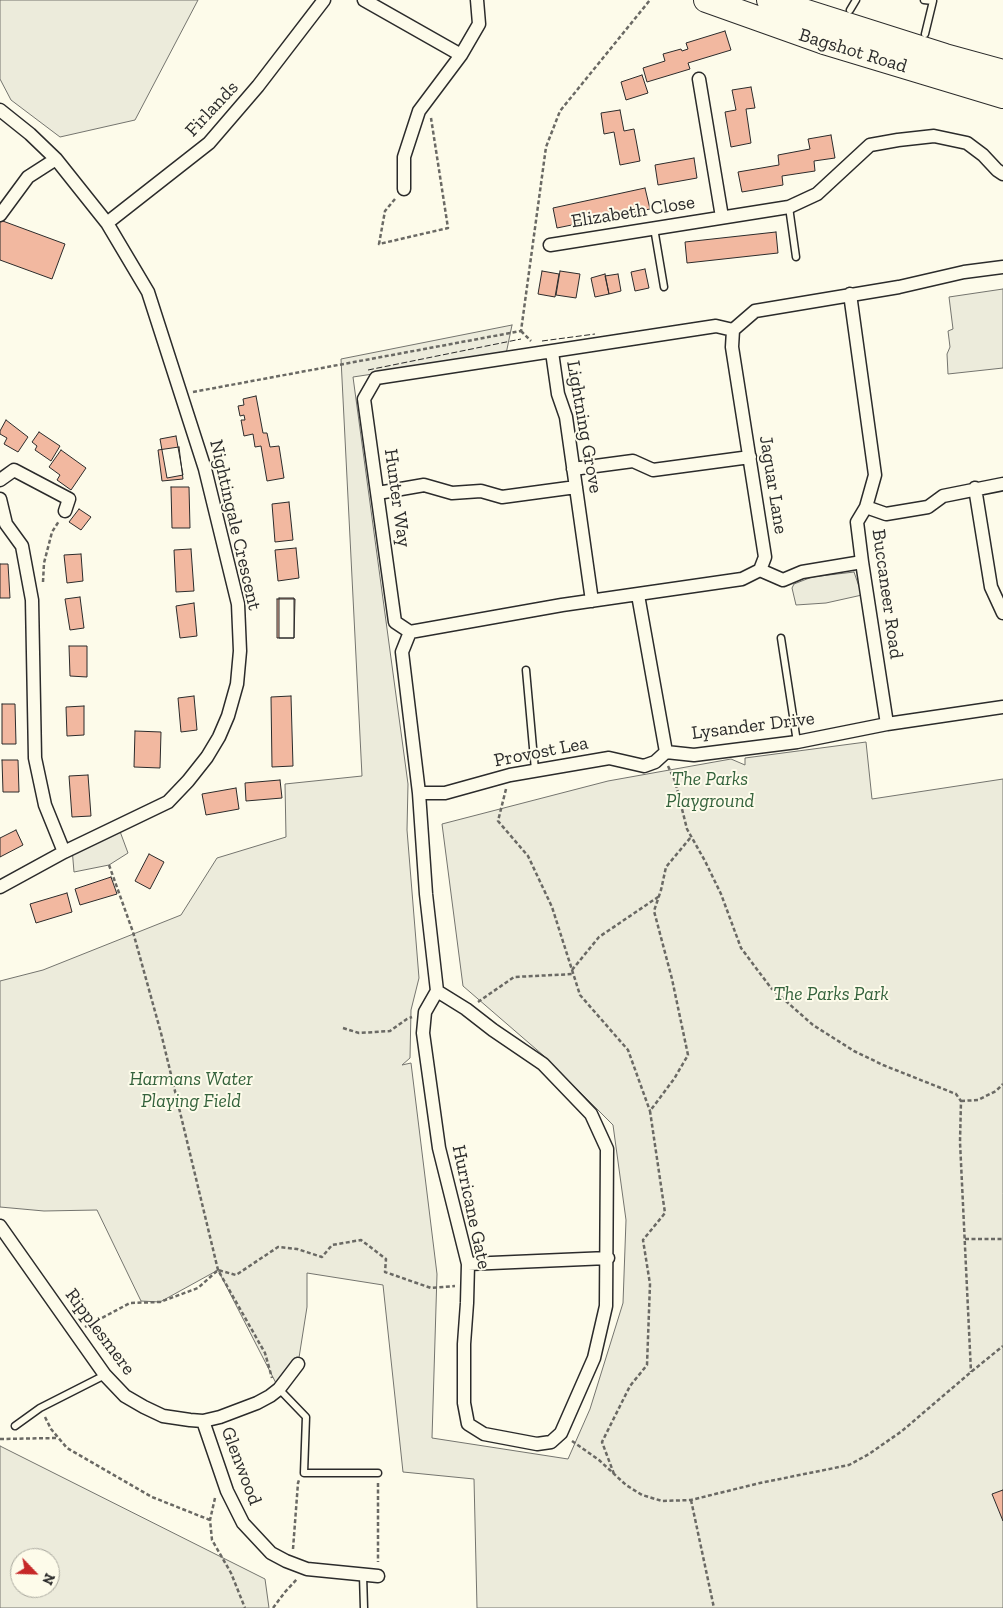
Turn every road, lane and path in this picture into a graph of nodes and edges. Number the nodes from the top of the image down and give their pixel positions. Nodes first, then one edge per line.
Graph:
1 (324, 0) edge
2 (364, 0) edge
3 (477, 0) edge
4 (650, 0) edge
5 (706, 0) edge
6 (769, 0) edge
7 (818, 0) edge
8 (924, 0) edge
9 (853, 5) edge
10 (925, 34) junction
11 (462, 55) junction
12 (1003, 62) edge
13 (1003, 72) edge
14 (699, 79) dead end
15 (1003, 96) edge
16 (0, 110) edge
17 (419, 111) junction
18 (56, 158) junction
19 (1003, 174) edge
20 (404, 189) joint
21 (790, 207) junction
22 (0, 215) edge
23 (722, 217) junction
24 (107, 223) junction
25 (654, 228) junction
26 (550, 245) dead end
27 (796, 257) dead end
28 (1003, 268) edge
29 (664, 286) dead end
30 (850, 294) junction
31 (733, 330) junction
32 (552, 352) junction
33 (181, 394) junction
34 (750, 457) junction
35 (573, 469) junction
36 (0, 480) edge
37 (1003, 484) edge
38 (576, 487) junction
39 (975, 488) junction
40 (378, 493) junction
41 (0, 499) edge
42 (866, 507) junction
43 (66, 511) joint
44 (862, 562) junction
45 (760, 570) junction
46 (43, 587) dead end
47 (638, 595) junction
48 (592, 601) junction
49 (1003, 614) edge
50 (410, 632) junction
51 (781, 638) dead end
52 (526, 670) dead end
53 (1003, 707) edge
54 (887, 724) junction
55 (797, 742) junction
56 (666, 752) junction
57 (535, 770) junction
58 (510, 774) junction
59 (419, 793) junction
60 (692, 836) junction
61 (64, 852) junction
62 (108, 865) dead end
63 (0, 887) edge
64 (659, 896) junction
65 (572, 970) junction
66 (574, 974) junction
67 (437, 991) junction
68 (466, 1009) junction
69 (425, 1012) junction
70 (344, 1028) dead end
71 (1003, 1084) edge
72 (961, 1101) junction
73 (650, 1112) junction
74 (0, 1226) edge
75 (965, 1239) junction
76 (1003, 1239) edge
77 (608, 1258) junction
78 (468, 1264) junction
79 (218, 1270) junction
80 (468, 1286) junction
81 (75, 1332) junction
82 (1003, 1346) edge
83 (298, 1364) dead end
84 (971, 1372) junction
85 (105, 1375) junction
86 (277, 1390) junction
87 (40, 1408) junction
88 (203, 1421) junction
89 (15, 1426) dead end
90 (561, 1433) junction
91 (0, 1438) edge
92 (58, 1438) junction
93 (221, 1472) junction
94 (304, 1473) junction
95 (378, 1473) joint
96 (614, 1474) junction
97 (691, 1500) junction
98 (210, 1520) junction
99 (292, 1563) junction
100 (307, 1569) junction
101 (363, 1575) junction
102 (378, 1576) joint
103 (245, 1608) edge
104 (273, 1608) edge
105 (364, 1608) edge
106 (714, 1608) edge

1 - 24 street, Firlands
2 - 11 street
3 - 11 street
4 - 33 path
5 - 15 highway, Bagshot Road
6 - 13 highway, Bagshot Road
7 - 9 highway
8 - 10 lane
9 - 10 highway
10 - 12 highway
11 - 17 street
14 - 23 street, Elizabeth Close
16 - 18 street, Nightingale Crescent
17 - 20 street
17 - 20 path
18 - 22 street
18 - 24 street, Nightingale Crescent
19 - 21 street, Elizabeth Close
21 - 23 street, Elizabeth Close
21 - 27 lane
23 - 25 street, Elizabeth Close
24 - 33 street, Nightingale Crescent
25 - 26 street, Elizabeth Close
25 - 29 lane
28 - 30 street
30 - 31 street
30 - 42 street, Buccaneer Road
31 - 32 street, Lightning Grove
31 - 34 street, Jaguar Lane
32 - 35 street, Lightning Grove
32 - 40 street, Hunter Way
33 - 61 street, Nightingale Crescent
34 - 35 street
34 - 45 street, Jaguar Lane
35 - 38 street, Lightning Grove
36 - 43 street
37 - 39 street
38 - 40 street
38 - 48 street, Lightning Grove
39 - 42 street
39 - 49 street
40 - 50 street, Hunter Way
41 - 61 street
42 - 44 street, Buccaneer Road
43 - 46 path
44 - 45 street
44 - 54 street, Buccaneer Road
45 - 47 street
47 - 48 street
47 - 56 street
48 - 50 street
50 - 59 street
51 - 55 lane
52 - 57 lane
53 - 54 street, Lysander Drive
54 - 55 street, Lysander Drive
55 - 56 street, Lysander Drive
56 - 57 street, Provost Lea
56 - 60 path
57 - 58 street, Provost Lea
58 - 59 street, Provost Lea
58 - 65 path
59 - 67 street
60 - 64 path
60 - 72 path
61 - 63 street, Nightingale Crescent
62 - 79 path
64 - 65 path
64 - 73 path
65 - 66 path
66 - 68 path
66 - 73 path
67 - 68 street
67 - 69 street, Hurricane Gate
68 - 77 street
69 - 70 path
69 - 78 street, Hurricane Gate
71 - 72 path
72 - 75 path
73 - 96 path
74 - 81 street, Ripplesmere
75 - 76 path
75 - 84 path
77 - 78 street
77 - 90 street
78 - 80 street, Hurricane Gate
79 - 80 path
79 - 81 path
79 - 86 path
80 - 90 street, Hurricane Gate
81 - 85 street, Ripplesmere
82 - 84 path
83 - 86 street, Ripplesmere
84 - 97 path
85 - 87 lane
85 - 88 street, Ripplesmere
86 - 88 street, Ripplesmere
86 - 94 lane
87 - 89 lane
87 - 92 path
88 - 93 street, Glenwood
90 - 96 path
91 - 92 path
92 - 98 path
93 - 98 path
93 - 99 street, Glenwood
94 - 95 lane
94 - 99 path
95 - 102 path
96 - 97 path
97 - 106 path
98 - 103 path
99 - 100 street, Glenwood
100 - 101 street, Glenwood
100 - 104 path
101 - 102 street, Glenwood
101 - 105 lane

